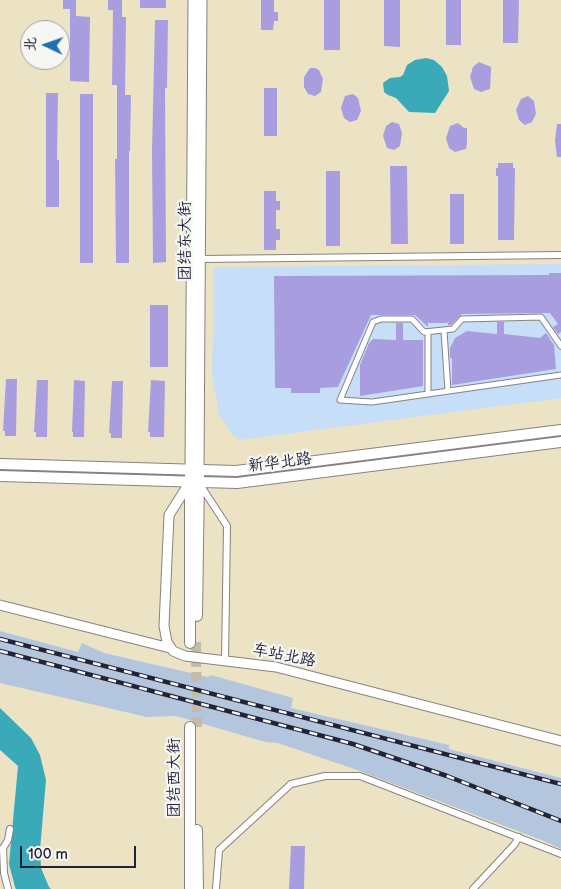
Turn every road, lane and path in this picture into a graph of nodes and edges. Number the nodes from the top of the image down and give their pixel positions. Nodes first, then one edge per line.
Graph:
1 (193, 0) edge
2 (202, 0) edge
3 (561, 254) edge
4 (201, 259) junction
5 (444, 331) junction
6 (428, 332) junction
7 (561, 346) edge
8 (561, 375) edge
9 (448, 392) junction
10 (428, 394) junction
11 (561, 430) edge
12 (561, 442) edge
13 (0, 464) edge
14 (195, 469) junction
15 (0, 476) edge
16 (194, 482) junction
17 (0, 605) edge
18 (193, 642) tunnel mouth
19 (170, 648) junction
20 (225, 661) junction
21 (561, 741) edge
22 (10, 829) dead end
23 (519, 837) junction
24 (2, 851) edge
25 (561, 854) edge
26 (8, 889) edge
27 (190, 889) edge
28 (198, 889) edge
29 (216, 889) edge
30 (473, 889) edge

1 - 14 main road, 团结东大街
2 - 4 main road, 团结东大街
3 - 4 street
4 - 14 main road, 团结东大街
5 - 6 street
5 - 7 street
5 - 9 street
6 - 10 street
6 - 10 street
8 - 9 street
9 - 10 street
11 - 14 main road, 新华北路
12 - 16 main road, 新华北路
13 - 14 main road, 新华北路
14 - 16 main road, 团结东大街
15 - 16 main road, 新华北路
16 - 18 main road
16 - 19 main road
16 - 20 street
17 - 19 main road, 车站北路
19 - 20 main road, 车站北路
20 - 21 main road, 车站北路
22 - 24 street
23 - 25 street
23 - 29 street
23 - 30 street
24 - 26 street
27 - 28 main road, 团结西大街

